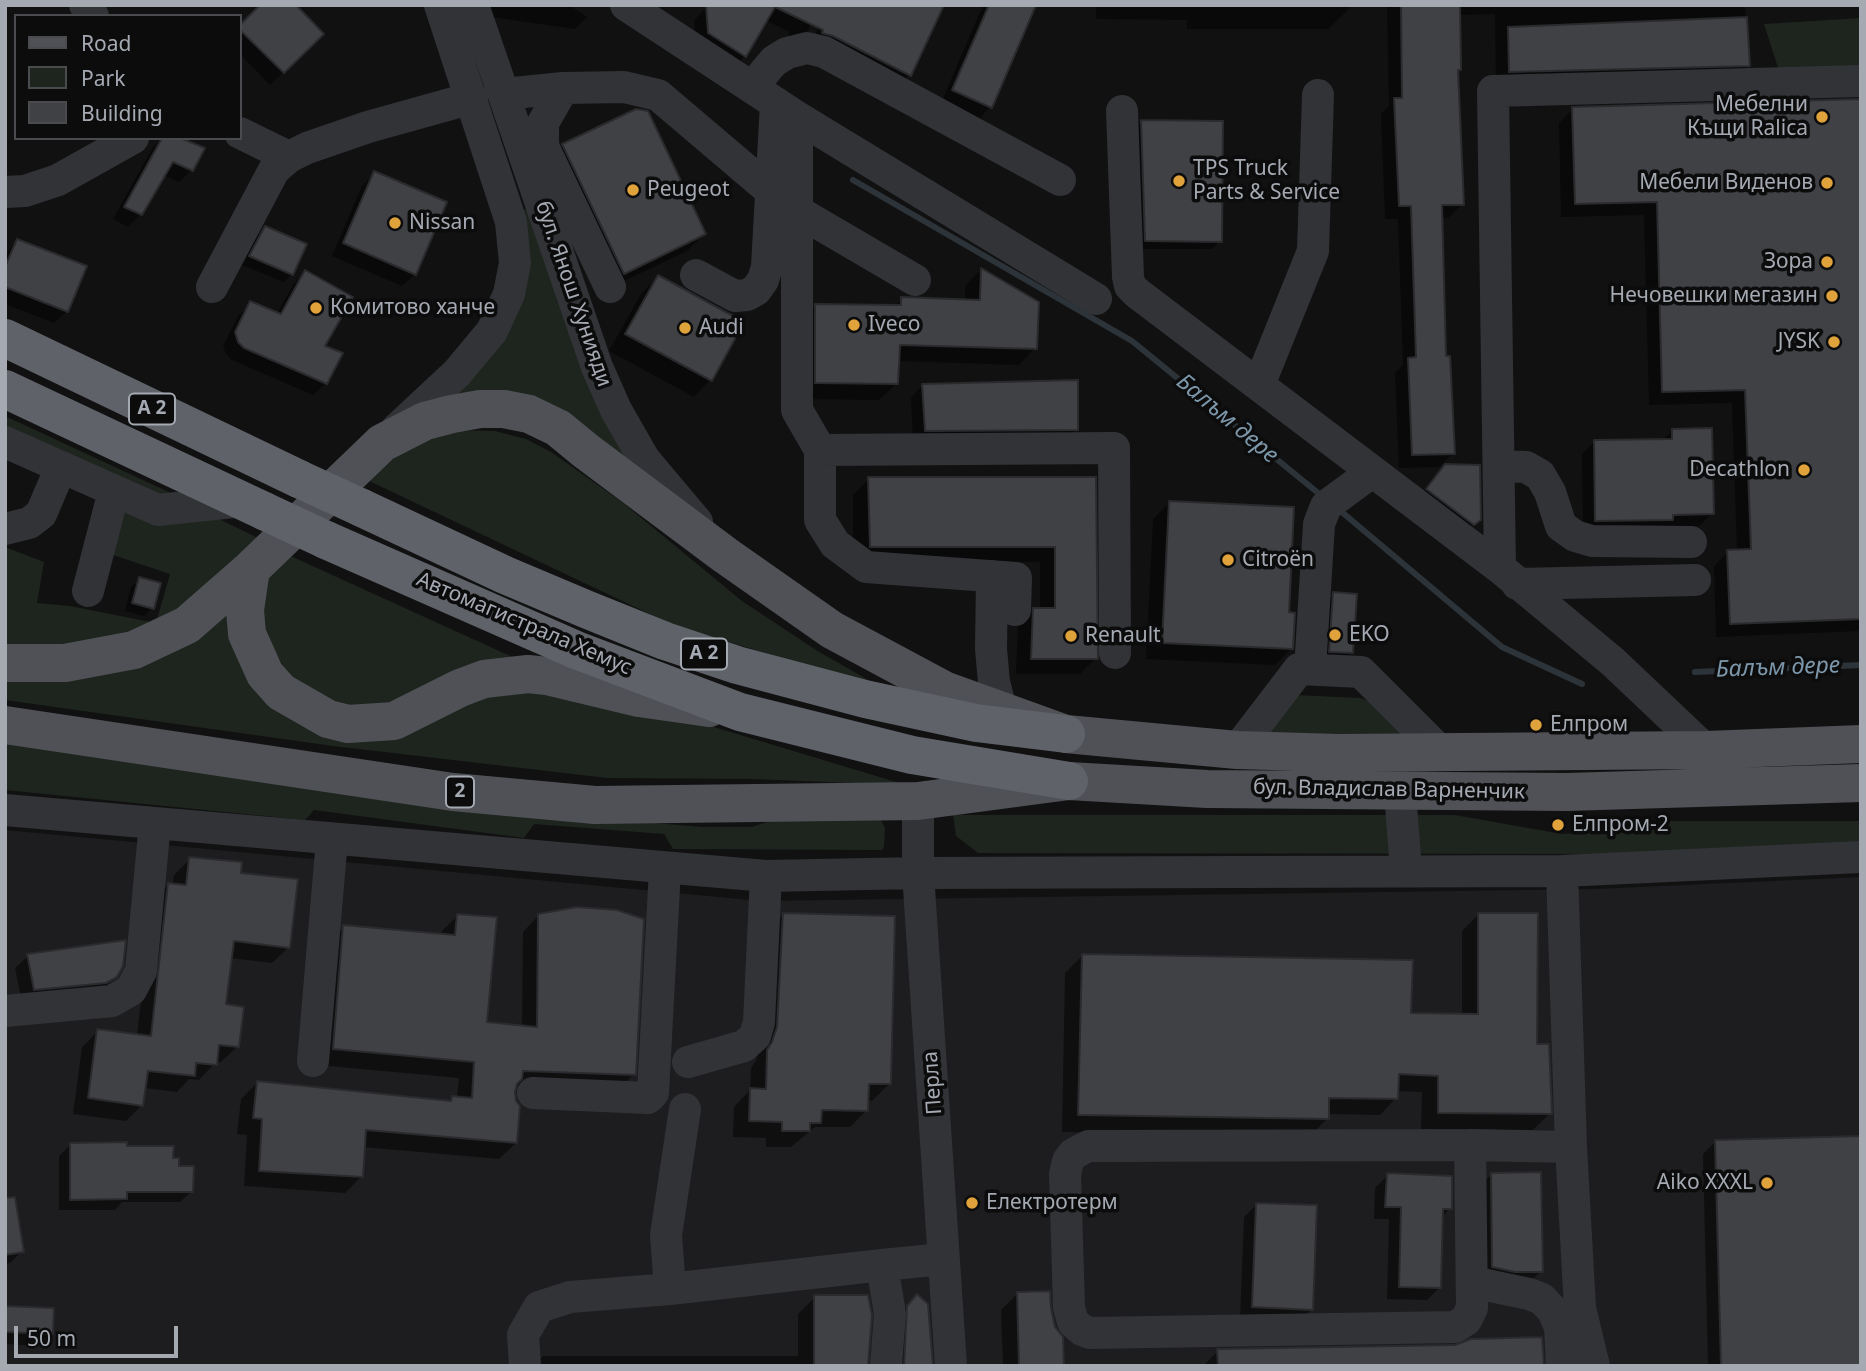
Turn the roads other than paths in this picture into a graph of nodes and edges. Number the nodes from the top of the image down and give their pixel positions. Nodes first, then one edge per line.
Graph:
1 (440, 5) edge
2 (473, 5) edge
3 (626, 5) edge
4 (665, 14) edge
5 (1861, 81) edge
6 (564, 88) junction
7 (504, 94) junction
8 (1318, 95) dead end
9 (472, 98) junction
10 (775, 103) junction
11 (1122, 111) dead end
12 (242, 134) edge
13 (129, 140) edge
14 (289, 157) junction
15 (1060, 180) dead end
16 (771, 191) junction
17 (5, 192) edge
18 (797, 211) junction
19 (696, 275) dead end
20 (915, 280) dead end
21 (212, 287) dead end
22 (610, 287) dead end
23 (1096, 299) dead end
24 (5, 338) edge
25 (1259, 385) junction
26 (5, 389) edge
27 (5, 442) edge
28 (382, 443) junction
29 (820, 450) junction
30 (1499, 466) junction
31 (61, 467) junction
32 (1372, 471) junction
33 (114, 491) junction
34 (253, 506) junction
35 (5, 529) edge
36 (1691, 542) dead end
37 (725, 555) junction
38 (251, 569) junction
39 (992, 576) junction
40 (1509, 576) junction
41 (1695, 580) dead end
42 (88, 591) dead end
43 (1015, 610) dead end
44 (1115, 653) dead end
45 (5, 663) edge
46 (1310, 669) junction
47 (1001, 709) junction
48 (740, 712) junction
49 (5, 725) edge
50 (1066, 734) junction
51 (1861, 744) edge
52 (1237, 750) junction
53 (1706, 750) junction
54 (1442, 753) junction
55 (1069, 781) junction
56 (1861, 783) edge
57 (1400, 791) junction
58 (918, 800) junction
59 (5, 810) edge
60 (155, 823) junction
61 (332, 839) junction
62 (1861, 857) edge
63 (666, 869) junction
64 (1406, 871) junction
65 (1562, 871) junction
66 (918, 873) junction
67 (766, 876) junction
68 (5, 1012) edge
69 (313, 1061) dead end
70 (688, 1062) dead end
71 (533, 1093) dead end
72 (685, 1109) dead end
73 (1470, 1146) junction
74 (1571, 1147) junction
75 (943, 1259) junction
76 (882, 1265) junction
77 (1472, 1282) junction
78 (670, 1289) junction
79 (525, 1366) edge
80 (886, 1366) edge
81 (951, 1366) edge
82 (1562, 1366) edge
83 (1594, 1366) edge

1 - 9 street, бул. Янош Хунияди
2 - 7 street, бул. Янош Хунияди
3 - 4 street
4 - 10 street
5 - 30 street
6 - 7 street
6 - 16 street
6 - 22 street
7 - 37 street, бул. Янош Хунияди
8 - 25 street
9 - 14 street
9 - 28 street, бул. Янош Хунияди
10 - 15 street
10 - 16 street
10 - 18 street
10 - 23 street
11 - 25 street
12 - 14 street
13 - 17 street
14 - 21 street
16 - 19 street
18 - 20 street
18 - 29 street
24 - 50 highway, Автомагистрала Хемус / A 2, bridge
25 - 32 street
26 - 34 highway, Автомагистрала Хемус / A 2
27 - 31 street
28 - 37 main road, бул. Владислав Варненчик
28 - 38 main road, бул. Владислав Варненчик
29 - 39 street
29 - 44 street
30 - 36 street
30 - 40 street
31 - 33 street
31 - 35 street
32 - 40 street
32 - 46 street
33 - 34 street
33 - 42 street
34 - 48 highway, Автомагистрала Хемус / A 2, bridge
37 - 47 main road, бул. Владислав Варненчик
38 - 45 main road, бул. Владислав Варненчик
38 - 48 main road
39 - 43 street
39 - 47 street
40 - 41 street
40 - 53 street
46 - 52 street
46 - 54 street
47 - 50 main road, бул. Владислав Варненчик
48 - 55 highway, Автомагистрала Хемус / A 2
49 - 58 main road, 2
50 - 52 main road, бул. Владислав Варненчик
51 - 53 main road, бул. Владислав Варненчик
52 - 54 main road, бул. Владислав Варненчик
53 - 54 main road, бул. Владислав Варненчик
55 - 57 main road, бул. Владислав Варненчик
55 - 58 main road, бул. Владислав Варненчик / 2
56 - 57 main road, бул. Владислав Варненчик
57 - 64 street
58 - 66 street, Перла
59 - 60 street
60 - 61 street
60 - 68 street
61 - 63 street
61 - 69 street
62 - 65 street
63 - 67 street
63 - 71 street
64 - 65 street
64 - 66 street
65 - 74 street
66 - 67 street
66 - 75 street, Перла
67 - 70 street
72 - 78 street
73 - 74 street
73 - 77 street
73 - 77 street
74 - 83 street
75 - 76 street
75 - 81 street, Перла
76 - 78 street
76 - 80 street
77 - 82 street
78 - 79 street

